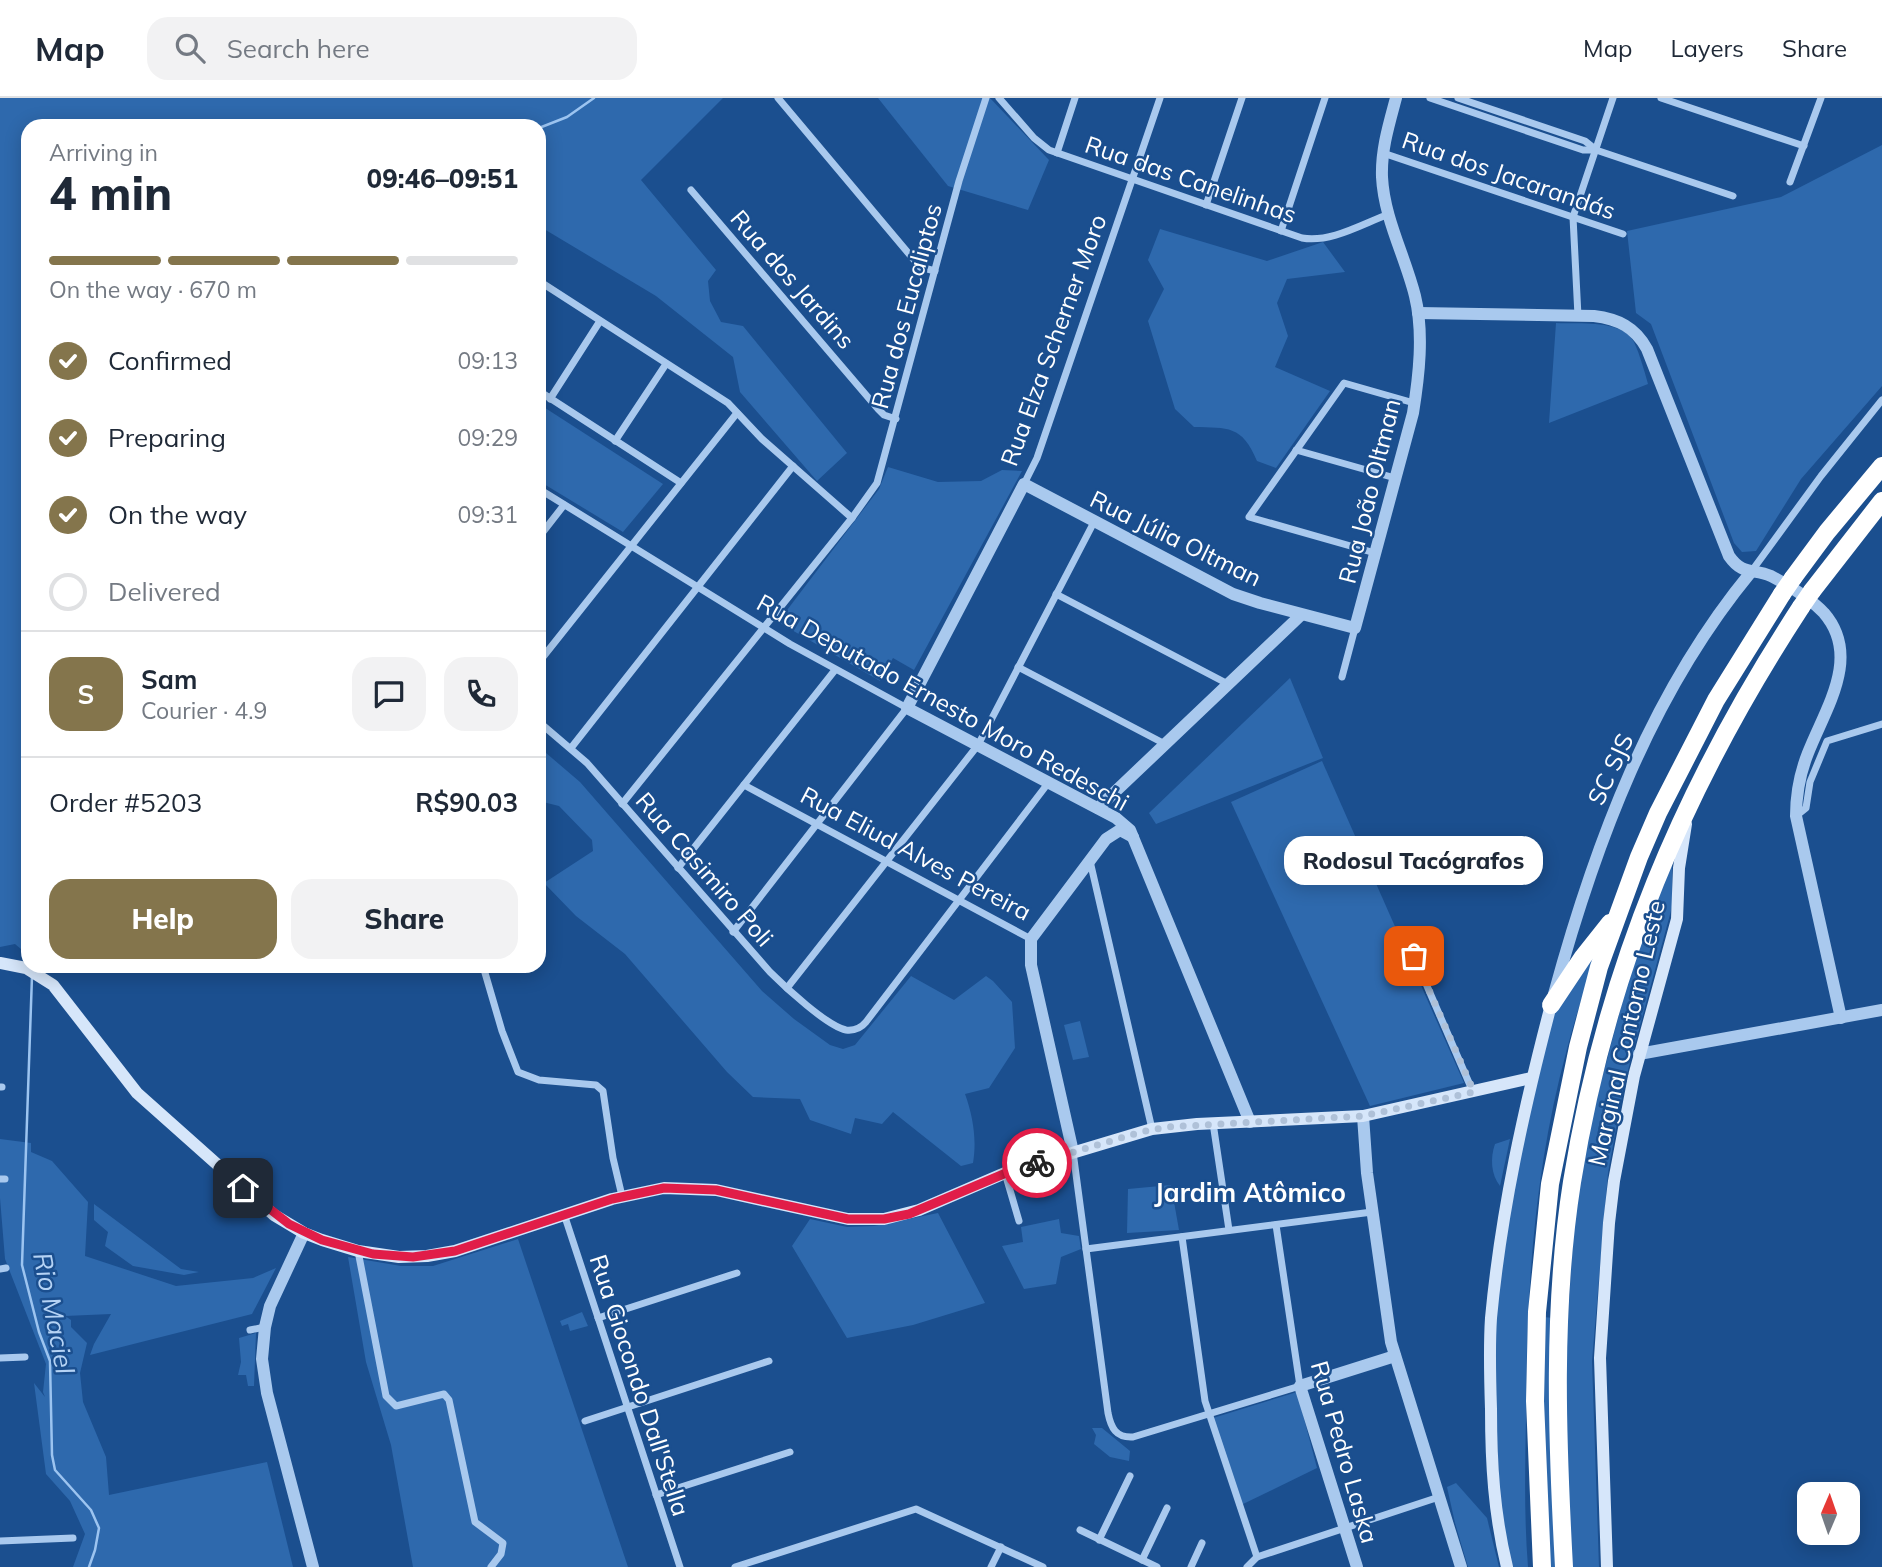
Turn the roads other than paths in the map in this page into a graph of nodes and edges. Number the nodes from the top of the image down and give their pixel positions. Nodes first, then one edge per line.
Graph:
1 (778, 98) edge
2 (986, 98) edge
3 (999, 98) edge
4 (1075, 98) edge
5 (1160, 98) edge
6 (1242, 98) edge
7 (1325, 98) edge
8 (1396, 98) edge
9 (1430, 98) edge
10 (1458, 98) edge
11 (1613, 98) edge
12 (1661, 98) edge
13 (1821, 98) edge
14 (1804, 146) junction
15 (1595, 150) junction
16 (1057, 153) junction
17 (1383, 153) junction
18 (1132, 180) junction
19 (1790, 182) dead end
20 (691, 190) dead end
21 (1733, 196) dead end
22 (1206, 205) junction
23 (1389, 214) junction
24 (1573, 217) junction
25 (1281, 231) junction
26 (1623, 234) dead end
27 (935, 271) junction
28 (546, 286) edge
29 (1418, 313) junction
30 (1578, 316) junction
31 (600, 321) junction
32 (666, 363) junction
33 (546, 396) edge
34 (550, 399) junction
35 (1882, 400) edge
36 (1415, 403) junction
37 (737, 413) junction
38 (896, 419) junction
39 (615, 441) junction
40 (1296, 450) junction
41 (793, 466) junction
42 (1882, 466) edge
43 (1395, 478) junction
44 (681, 483) junction
45 (1024, 484) junction
46 (546, 493) edge
47 (1882, 501) edge
48 (564, 505) junction
49 (852, 518) junction
50 (1094, 522) junction
51 (546, 528) edge
52 (631, 546) junction
53 (1375, 553) junction
54 (1751, 572) junction
55 (698, 587) junction
56 (1056, 594) junction
57 (1301, 615) junction
58 (764, 628) junction
59 (1355, 628) junction
60 (546, 653) edge
61 (1018, 667) junction
62 (835, 670) junction
63 (1342, 677) dead end
64 (1228, 684) junction
65 (907, 708) junction
66 (1882, 724) edge
67 (546, 728) edge
68 (1165, 744) junction
69 (978, 745) junction
70 (571, 748) junction
71 (1049, 782) junction
72 (744, 785) junction
73 (1689, 802) junction
74 (622, 804) junction
75 (1098, 808) junction
76 (1797, 816) junction
77 (817, 824) junction
78 (1106, 839) junction
79 (1136, 840) junction
80 (886, 861) junction
81 (1090, 861) junction
82 (678, 868) junction
83 (959, 900) junction
84 (1621, 909) junction
85 (733, 932) junction
86 (1405, 933) dead end
87 (1031, 939) junction
88 (0, 962) edge
89 (21, 967) edge
90 (37, 973) edge
91 (485, 973) edge
92 (787, 988) junction
93 (1551, 1005) junction
94 (1882, 1010) edge
95 (1842, 1018) junction
96 (1639, 1054) junction
97 (1531, 1079) junction
98 (1474, 1092) junction
99 (1363, 1116) junction
100 (1250, 1122) junction
101 (1213, 1123) junction
102 (1152, 1129) junction
103 (1073, 1152) junction
104 (1006, 1173) junction
105 (622, 1196) junction
106 (1372, 1212) junction
107 (564, 1214) junction
108 (1019, 1220) dead end
109 (1276, 1225) junction
110 (1229, 1230) junction
111 (304, 1233) junction
112 (1182, 1237) junction
113 (1086, 1249) junction
114 (358, 1251) junction
115 (737, 1273) dead end
116 (598, 1318) junction
117 (265, 1327) junction
118 (250, 1331) dead end
119 (1395, 1356) junction
120 (25, 1357) dead end
121 (0, 1358) edge
122 (769, 1361) dead end
123 (1300, 1386) junction
124 (627, 1407) junction
125 (1208, 1414) junction
126 (585, 1421) dead end
127 (790, 1452) dead end
128 (1130, 1476) dead end
129 (656, 1495) junction
130 (1438, 1497) junction
131 (1167, 1508) dead end
132 (1345, 1528) junction
133 (1080, 1530) dead end
134 (73, 1538) dead end
135 (1099, 1539) junction
136 (0, 1541) edge
137 (1202, 1543) dead end
138 (1001, 1547) junction
139 (1257, 1558) junction
140 (1142, 1560) junction
141 (313, 1567) edge
142 (491, 1567) edge
143 (680, 1567) edge
144 (735, 1567) edge
145 (991, 1567) edge
146 (1043, 1567) edge
147 (1157, 1567) edge
148 (1191, 1567) edge
149 (1247, 1567) edge
150 (1357, 1567) edge
151 (1461, 1567) edge
152 (1507, 1567) edge
153 (1542, 1567) edge
154 (1564, 1567) edge
155 (1607, 1567) edge

1 - 27 street
2 - 27 street, Rua dos Eucaliptos
3 - 16 street, Rua das Canelinhas
4 - 16 street
5 - 18 street, Rua Elza Scherner Moro
6 - 22 street
7 - 25 street
8 - 17 street, Rua João Oltman
9 - 15 street
10 - 15 street
11 - 15 street
12 - 14 street
13 - 14 street
14 - 19 street
15 - 21 street
15 - 24 street
16 - 18 street, Rua das Canelinhas
17 - 23 street, Rua João Oltman
17 - 24 street, Rua dos Jacarandás
18 - 22 street, Rua das Canelinhas
18 - 45 street, Rua Elza Scherner Moro
20 - 38 street, Rua dos Jardins
22 - 25 street, Rua das Canelinhas
23 - 25 street, Rua das Canelinhas
23 - 29 street, Rua João Oltman
24 - 26 street, Rua dos Jacarandás
24 - 30 street
27 - 38 street, Rua dos Eucaliptos
28 - 31 street
29 - 30 street
29 - 36 street, Rua João Oltman
30 - 54 street
31 - 32 street
31 - 34 street
32 - 37 street
32 - 39 street
33 - 34 street
34 - 39 street
35 - 54 street
36 - 40 street
36 - 43 street, Rua João Oltman
37 - 41 street
37 - 44 street
38 - 49 street, Rua dos Eucaliptos
39 - 44 street
40 - 43 street
40 - 53 street
41 - 49 street
41 - 55 street
42 - 84 highway, bridge
43 - 53 street, Rua João Oltman
44 - 52 street
45 - 50 street, Rua Júlia Oltman
45 - 65 street, Rua Elza Scherner Moro
46 - 48 street, Rua Deputado Ernesto Moro Redeschi
47 - 73 highway, bridge
48 - 51 street
48 - 52 street, Rua Deputado Ernesto Moro Redeschi
49 - 58 street, Rua dos Eucaliptos
50 - 56 street
50 - 57 street, Rua Júlia Oltman
52 - 55 street, Rua Deputado Ernesto Moro Redeschi
52 - 60 street
53 - 59 street, Rua João Oltman
54 - 76 street
54 - 93 street, SC SJS
55 - 58 street, Rua Deputado Ernesto Moro Redeschi
55 - 70 street
56 - 61 street
56 - 64 street
57 - 59 street, Rua Júlia Oltman
57 - 64 street
58 - 62 street, Rua Deputado Ernesto Moro Redeschi
58 - 74 street, Rua dos Eucaliptos
59 - 63 street, Rua João Oltman
61 - 68 street
61 - 69 street
62 - 65 street, Rua Deputado Ernesto Moro Redeschi
62 - 72 street
64 - 68 street
65 - 69 street, Rua Deputado Ernesto Moro Redeschi
65 - 77 street, Rua Elza Scherner Moro
66 - 76 street
67 - 70 street, Rua Casimiro Poli
68 - 75 street
69 - 71 street, Rua Deputado Ernesto Moro Redeschi
69 - 80 street
70 - 74 street, Rua Casimiro Poli
71 - 75 street, Rua Deputado Ernesto Moro Redeschi
71 - 83 street
72 - 77 street, Rua Eliud Alves Pereira
72 - 82 street
73 - 96 main road, Marginal Contorno Leste
73 - 154 highway
74 - 82 street, Rua Casimiro Poli
75 - 78 street
75 - 79 street, Rua Deputado Ernesto Moro Redeschi
76 - 95 street
77 - 80 street, Rua Eliud Alves Pereira
77 - 85 street, Rua Elza Scherner Moro
78 - 79 street
78 - 81 street
79 - 100 street, Rua Deputado Ernesto Moro Redeschi
80 - 83 street, Rua Eliud Alves Pereira
80 - 92 street
81 - 87 street
81 - 102 street
82 - 85 street, Rua Casimiro Poli
83 - 87 street, Rua Eliud Alves Pereira
83 - 92 street, Rua Casimiro Poli
84 - 93 highway
84 - 153 highway
85 - 92 street, Rua Casimiro Poli
86 - 98 street
87 - 103 street, Rua Eliud Alves Pereira
88 - 89 main road
90 - 111 main road
91 - 105 street
93 - 97 main road
94 - 95 street
95 - 96 street
96 - 155 main road, Marginal Contorno Leste
97 - 98 main road
97 - 152 main road
98 - 99 main road
99 - 100 main road
99 - 106 street
100 - 101 main road
101 - 102 main road
101 - 110 street
102 - 103 main road
103 - 104 main road
103 - 113 street, Rua Eliud Alves Pereira
104 - 105 main road
104 - 108 street
105 - 107 main road
106 - 109 street
106 - 119 street
107 - 114 main road
107 - 116 street, Rua Giocondo Dall'Stella
109 - 110 street
109 - 123 street, Rua Pedro Laska
110 - 112 street
111 - 114 main road
111 - 117 street
112 - 113 street
112 - 125 street
113 - 125 street, Rua Eliud Alves Pereira
114 - 142 street
115 - 116 street
116 - 124 street, Rua Giocondo Dall'Stella
117 - 118 street
117 - 141 street
119 - 123 street
119 - 130 street
120 - 121 street
122 - 124 street
123 - 125 street
123 - 132 street, Rua Pedro Laska
124 - 126 street
124 - 129 street, Rua Giocondo Dall'Stella
125 - 139 street
127 - 129 street
128 - 135 street
129 - 143 street, Rua Giocondo Dall'Stella
130 - 132 street
130 - 151 street
131 - 140 street
132 - 139 street
132 - 150 street, Rua Pedro Laska
133 - 135 street
134 - 136 street
135 - 140 street
137 - 148 street
138 - 144 street
138 - 145 street
138 - 146 street
139 - 149 street
140 - 147 street

